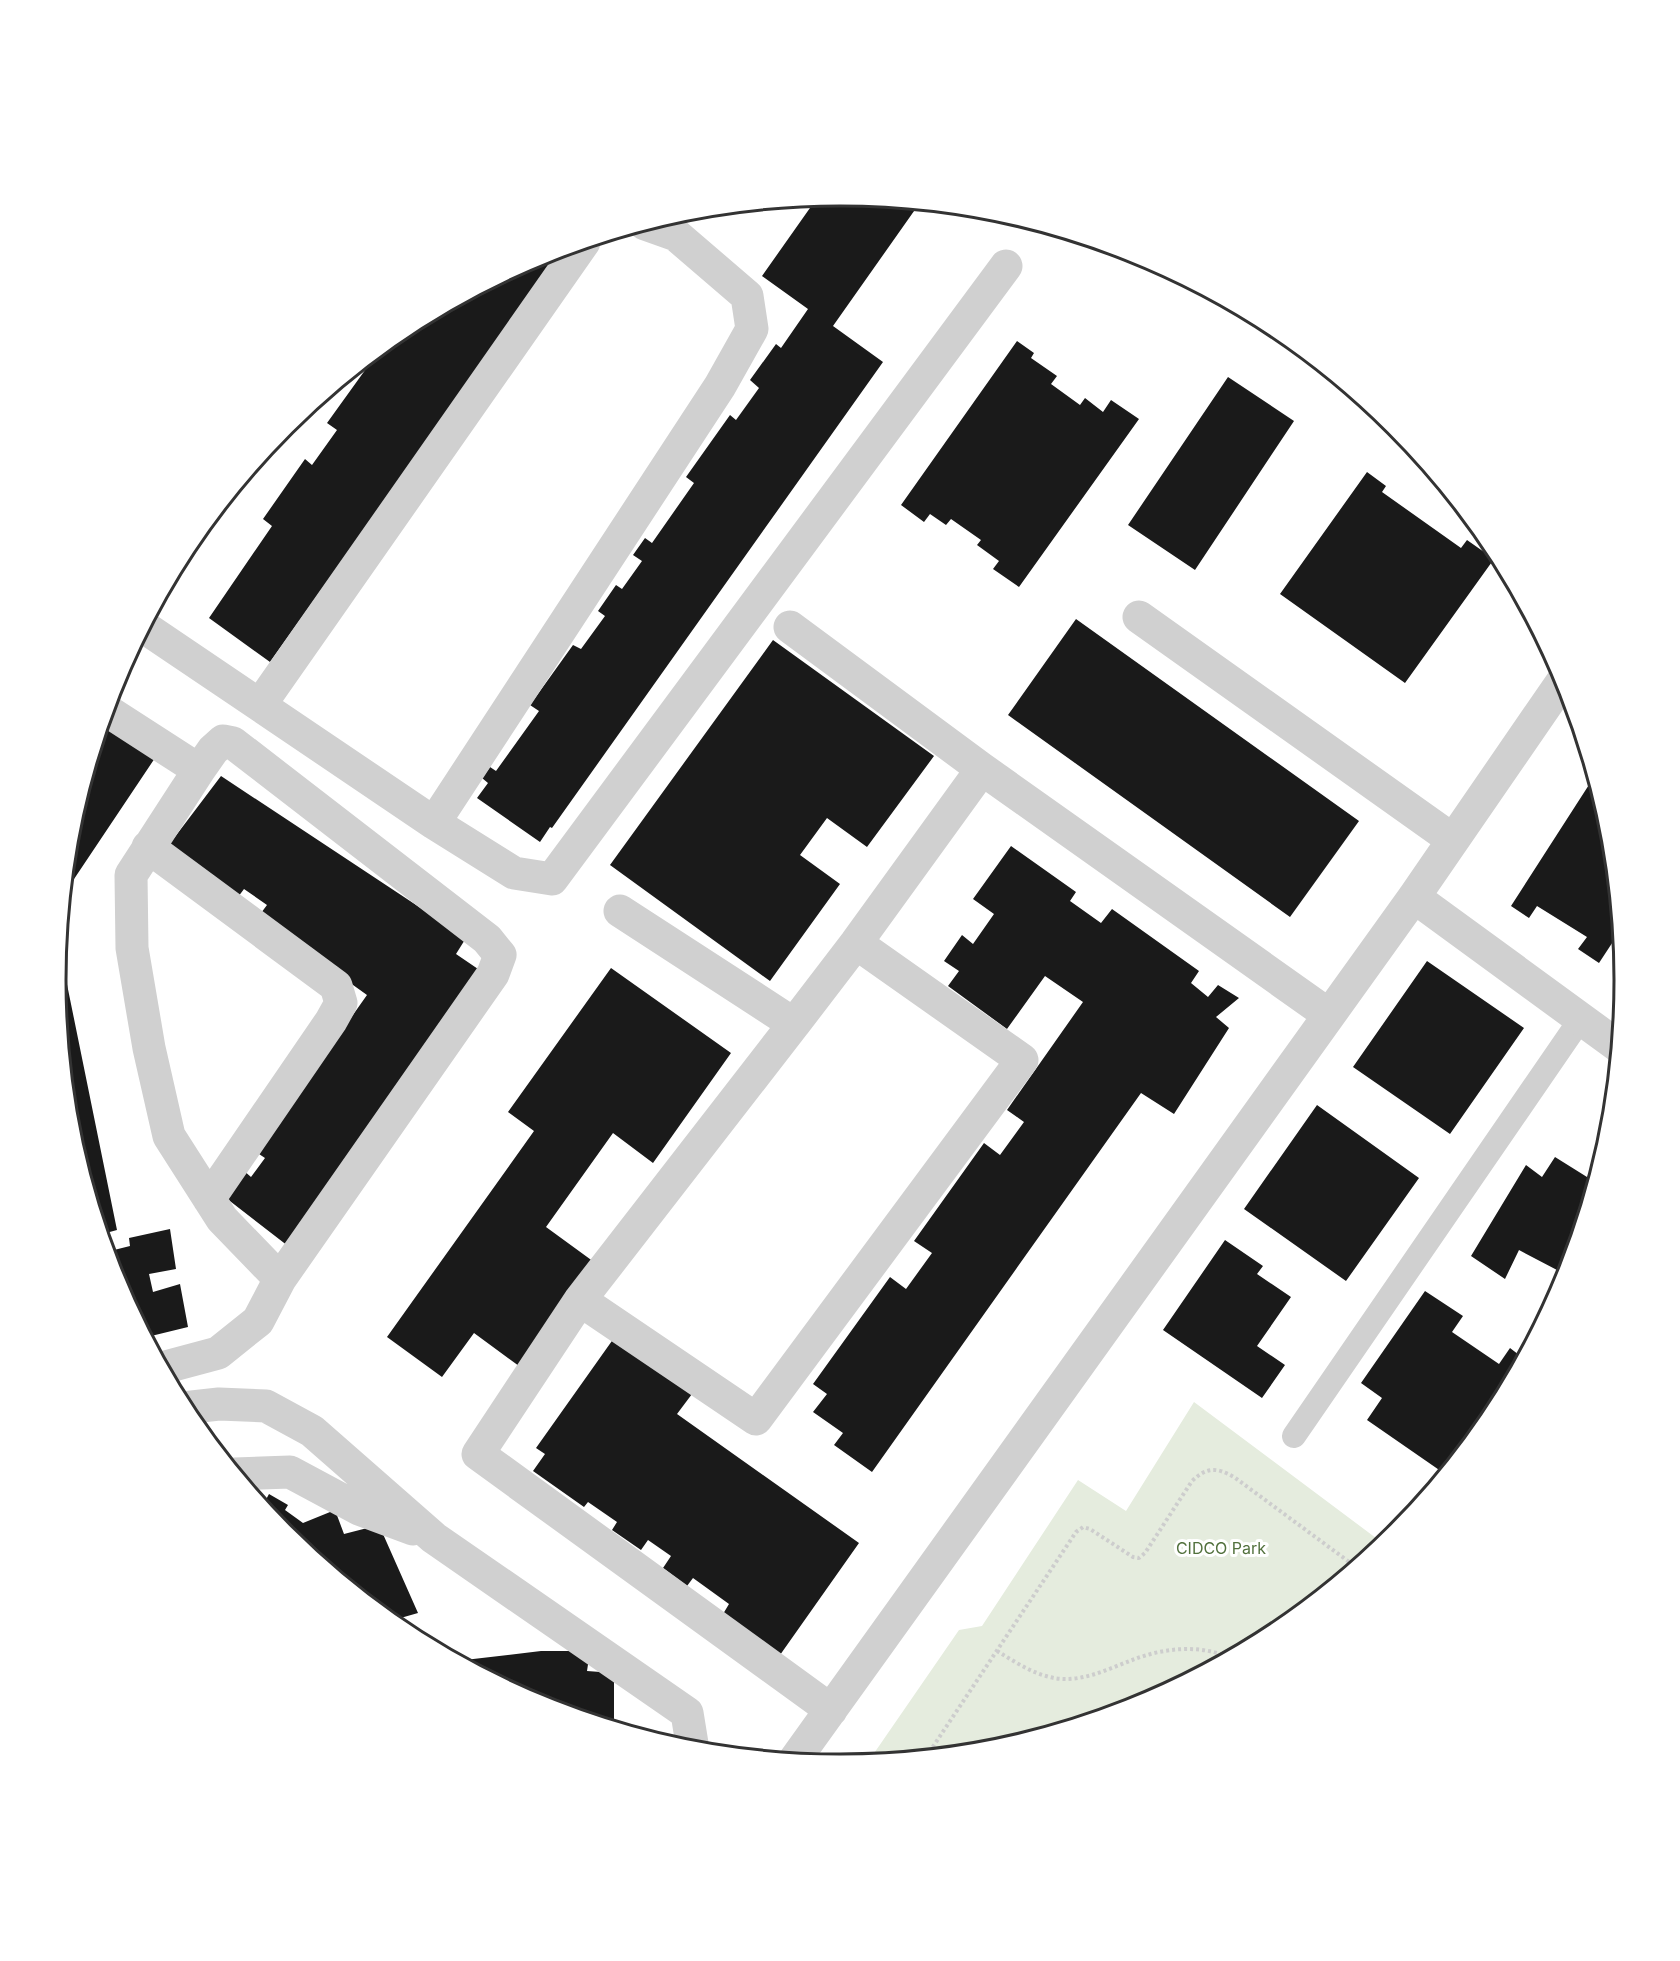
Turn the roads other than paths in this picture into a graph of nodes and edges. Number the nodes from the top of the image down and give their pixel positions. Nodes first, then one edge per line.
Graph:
1 (658, 229) edge
2 (576, 253) edge
3 (1006, 266) dead end
4 (1139, 617) dead end
5 (790, 627) dead end
6 (150, 631) edge
7 (1557, 689) edge
8 (260, 705) junction
9 (113, 715) edge
10 (982, 769) junction
11 (199, 770) junction
12 (434, 823) junction
13 (1453, 840) junction
14 (148, 847) junction
15 (1414, 897) junction
16 (620, 911) dead end
17 (856, 943) junction
18 (1329, 1015) junction
19 (1580, 1020) junction
20 (794, 1024) junction
21 (1611, 1041) edge
22 (209, 1199) junction
23 (280, 1279) junction
24 (580, 1299) junction
25 (169, 1366) edge
26 (194, 1407) edge
27 (1294, 1436) dead end
28 (244, 1474) edge
29 (434, 1538) junction
30 (831, 1710) junction
31 (691, 1740) edge
32 (800, 1753) edge

1 - 12 street
2 - 8 street
3 - 12 street
4 - 13 street
5 - 10 street
6 - 8 street
7 - 13 street
8 - 12 street
9 - 11 street
10 - 17 street
10 - 18 street
11 - 14 street
11 - 23 street
13 - 15 street
14 - 22 street
14 - 22 street
15 - 18 street
15 - 19 street
16 - 20 street
17 - 20 street
17 - 24 street
18 - 30 street
19 - 21 street
19 - 27 lane
20 - 24 street
22 - 23 street
23 - 25 street
24 - 30 street
26 - 29 street
28 - 29 street
29 - 31 street
30 - 32 street

